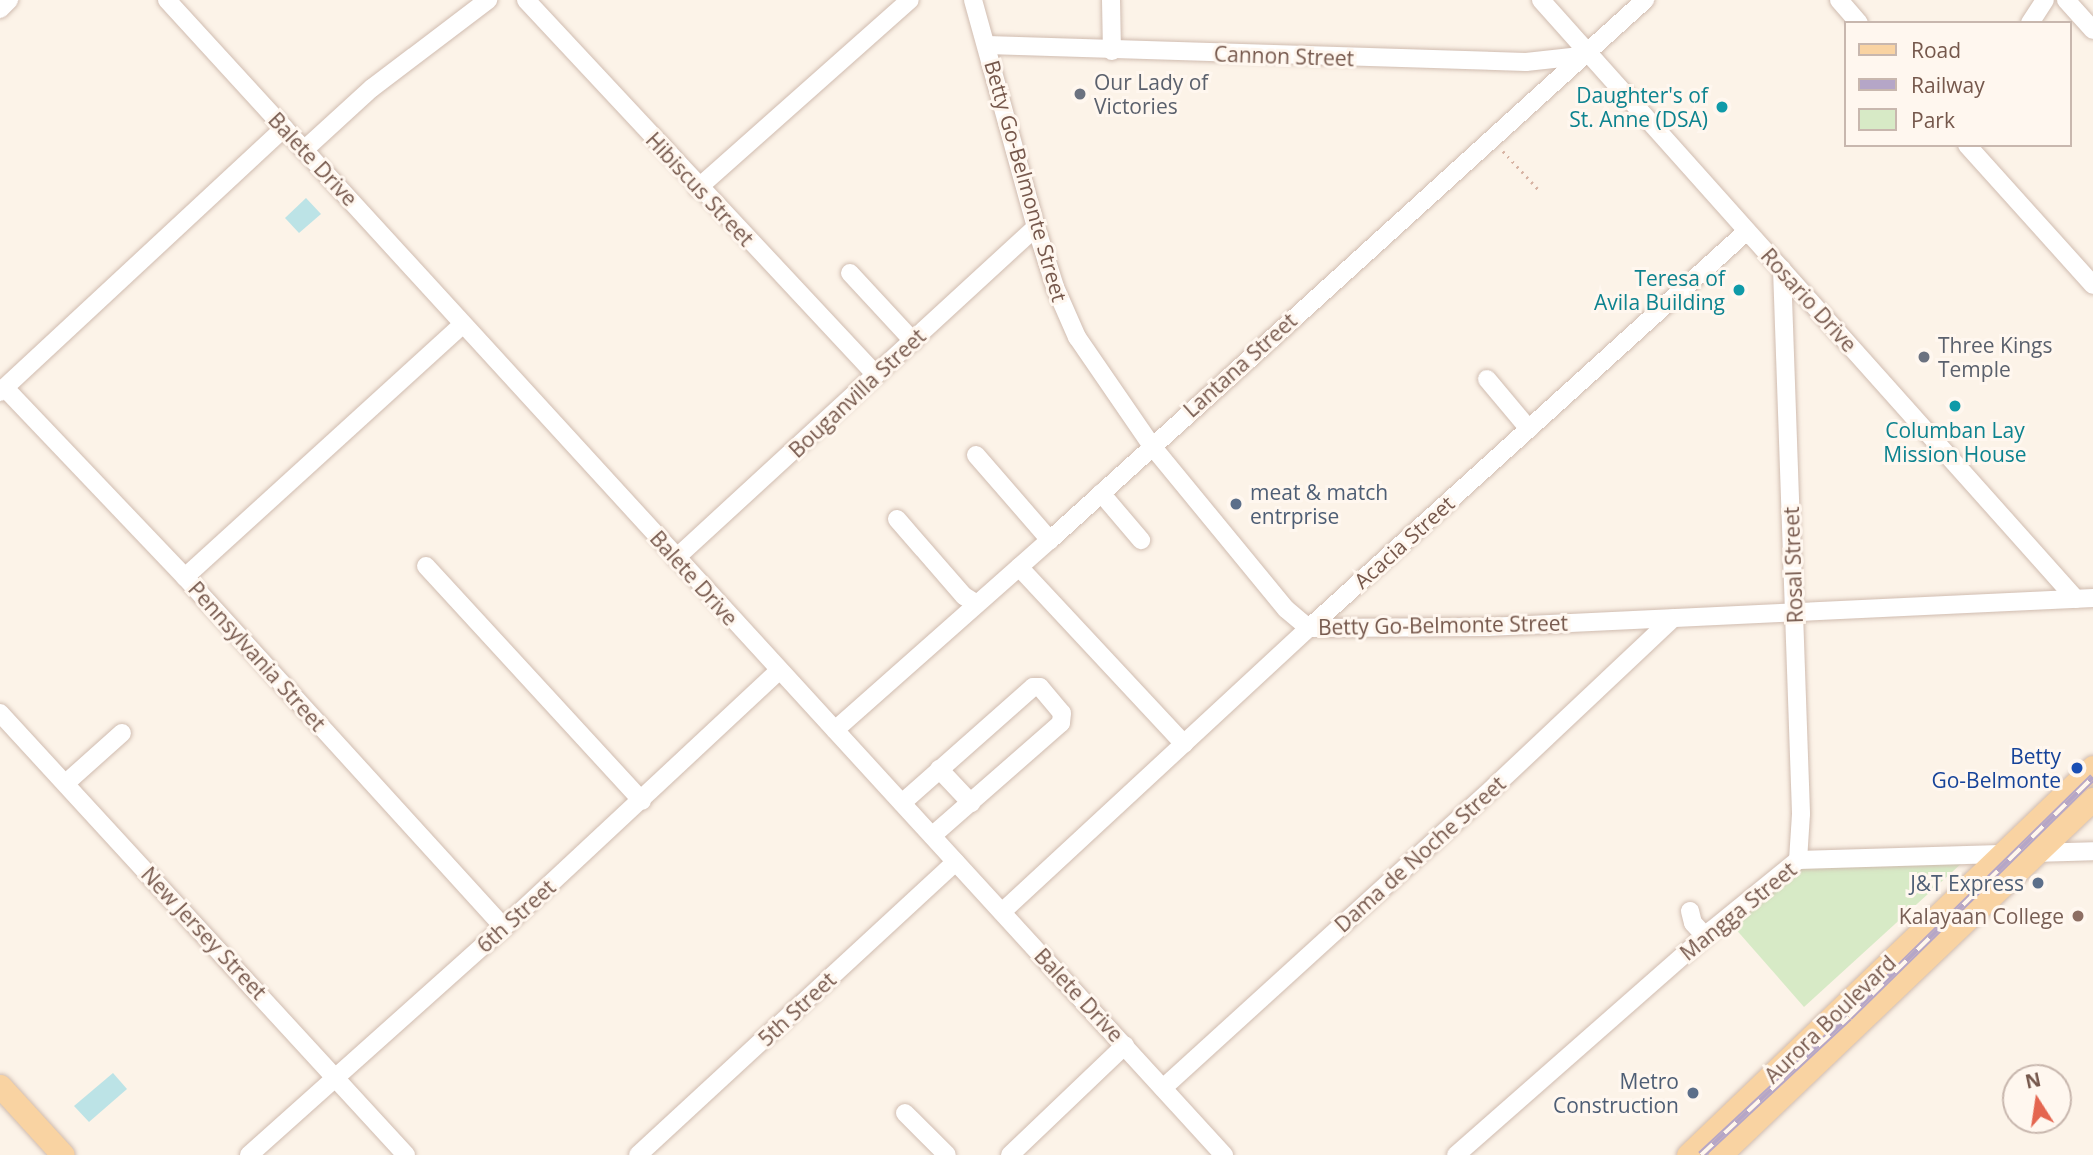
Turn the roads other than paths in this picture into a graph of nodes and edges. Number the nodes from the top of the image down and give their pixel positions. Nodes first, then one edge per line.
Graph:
1 (9, 0) edge
2 (167, 0) edge
3 (488, 0) edge
4 (526, 0) edge
5 (910, 0) edge
6 (973, 0) edge
7 (1111, 0) edge
8 (1541, 0) edge
9 (1646, 0) edge
10 (1839, 0) edge
11 (2045, 0) edge
12 (2066, 0) edge
13 (0, 9) edge
14 (1857, 21) edge
15 (2031, 21) edge
16 (2093, 30) edge
17 (987, 45) junction
18 (1112, 51) junction
19 (1583, 53) junction
20 (284, 128) junction
21 (1969, 147) edge
22 (304, 150) junction
23 (698, 188) junction
24 (1036, 227) junction
25 (1747, 231) junction
26 (1782, 269) junction
27 (850, 274) dead end
28 (2093, 285) edge
29 (463, 325) junction
30 (913, 341) junction
31 (876, 375) junction
32 (1487, 379) dead end
33 (2, 390) edge
34 (1529, 429) junction
35 (1152, 446) junction
36 (976, 455) dead end
37 (1101, 493) junction
38 (897, 519) dead end
39 (1050, 540) junction
40 (1142, 540) dead end
41 (676, 558) junction
42 (426, 566) dead end
43 (1019, 567) junction
44 (185, 577) junction
45 (2085, 599) edge
46 (977, 604) junction
47 (1795, 610) junction
48 (1673, 618) junction
49 (1309, 628) junction
50 (779, 671) junction
51 (0, 713) edge
52 (835, 730) junction
53 (122, 733) dead end
54 (1184, 744) junction
55 (2093, 767) edge
56 (939, 769) junction
57 (66, 783) junction
58 (2093, 799) edge
59 (642, 801) junction
60 (902, 803) junction
61 (971, 803) junction
62 (932, 836) junction
63 (2093, 851) edge
64 (2037, 854) junction
65 (2001, 855) junction
66 (1798, 860) junction
67 (956, 862) junction
68 (1002, 912) junction
69 (504, 927) junction
70 (1125, 1045) junction
71 (335, 1077) junction
72 (0, 1086) edge
73 (1163, 1088) junction
74 (905, 1113) dead end
75 (63, 1155) edge
76 (249, 1155) edge
77 (406, 1155) edge
78 (638, 1155) edge
79 (947, 1155) edge
80 (1010, 1155) edge
81 (1224, 1155) edge
82 (1456, 1155) edge
83 (1688, 1155) edge
84 (1720, 1155) edge

1 - 13 street
2 - 20 street, Balete Drive
3 - 22 street
4 - 23 street, Hibiscus Street
5 - 23 street
6 - 17 street, Betty Go-Belmonte Street
7 - 18 street
8 - 19 street, Rosario Drive
9 - 19 street, Lantana Street
10 - 14 street
11 - 15 street
12 - 16 street
17 - 18 street, Cannon Street
17 - 24 street, Betty Go-Belmonte Street
18 - 19 street, Cannon Street
19 - 25 street, Rosario Drive
19 - 35 street, Lantana Street
20 - 22 street, Balete Drive
20 - 33 street
21 - 28 street
22 - 29 street, Balete Drive
23 - 31 street, Hibiscus Street
24 - 30 street, Bouganvilla Street
24 - 35 street, Betty Go-Belmonte Street
25 - 26 street, Rosario Drive
25 - 34 street, Acacia Street
26 - 45 street, Rosario Drive
26 - 47 street, Rosal Street
27 - 30 street
29 - 41 street, Balete Drive
29 - 44 street
30 - 31 street, Bouganvilla Street
31 - 41 street, Bouganvilla Street
32 - 34 street
33 - 44 street, Pennsylvania Street
34 - 49 street, Acacia Street
35 - 37 street, Lantana Street
35 - 49 street, Betty Go-Belmonte Street
36 - 39 street
37 - 39 street, Lantana Street
37 - 40 street
38 - 46 street
39 - 43 street, Lantana Street
41 - 50 street, Balete Drive
42 - 59 street
43 - 46 street, Lantana Street
43 - 54 street
44 - 69 street, Pennsylvania Street
45 - 47 street, Betty Go-Belmonte Street
46 - 52 street, Lantana Street
47 - 48 street, Betty Go-Belmonte Street
47 - 66 street, Rosal Street
48 - 49 street, Betty Go-Belmonte Street
48 - 73 street, Dama de Noche Street
49 - 54 street, Acacia Street
50 - 52 street, Balete Drive
50 - 59 street, 6th Street
51 - 57 street, New Jersey Street
52 - 60 street, Balete Drive
53 - 57 street
54 - 68 street, Acacia Street
55 - 65 main road, Aurora Boulevard
56 - 60 street
56 - 61 street
56 - 61 street
57 - 71 street, New Jersey Street
58 - 64 main road, Aurora Boulevard
59 - 69 street, 6th Street
60 - 62 street, Balete Drive
61 - 62 street
62 - 67 street, Balete Drive
63 - 64 street, Mangga Street
64 - 65 street, Mangga Street
64 - 84 main road, Aurora Boulevard
65 - 66 street, Mangga Street
65 - 83 main road, Aurora Boulevard
66 - 82 street, Mangga Street
67 - 68 street, Balete Drive
67 - 78 street, 5th Street
68 - 70 street, Balete Drive
69 - 71 street, 6th Street
70 - 73 street, Balete Drive
70 - 80 street
71 - 76 street, 6th Street
71 - 77 street, New Jersey Street
72 - 75 main road
73 - 81 street, Balete Drive
74 - 79 street

